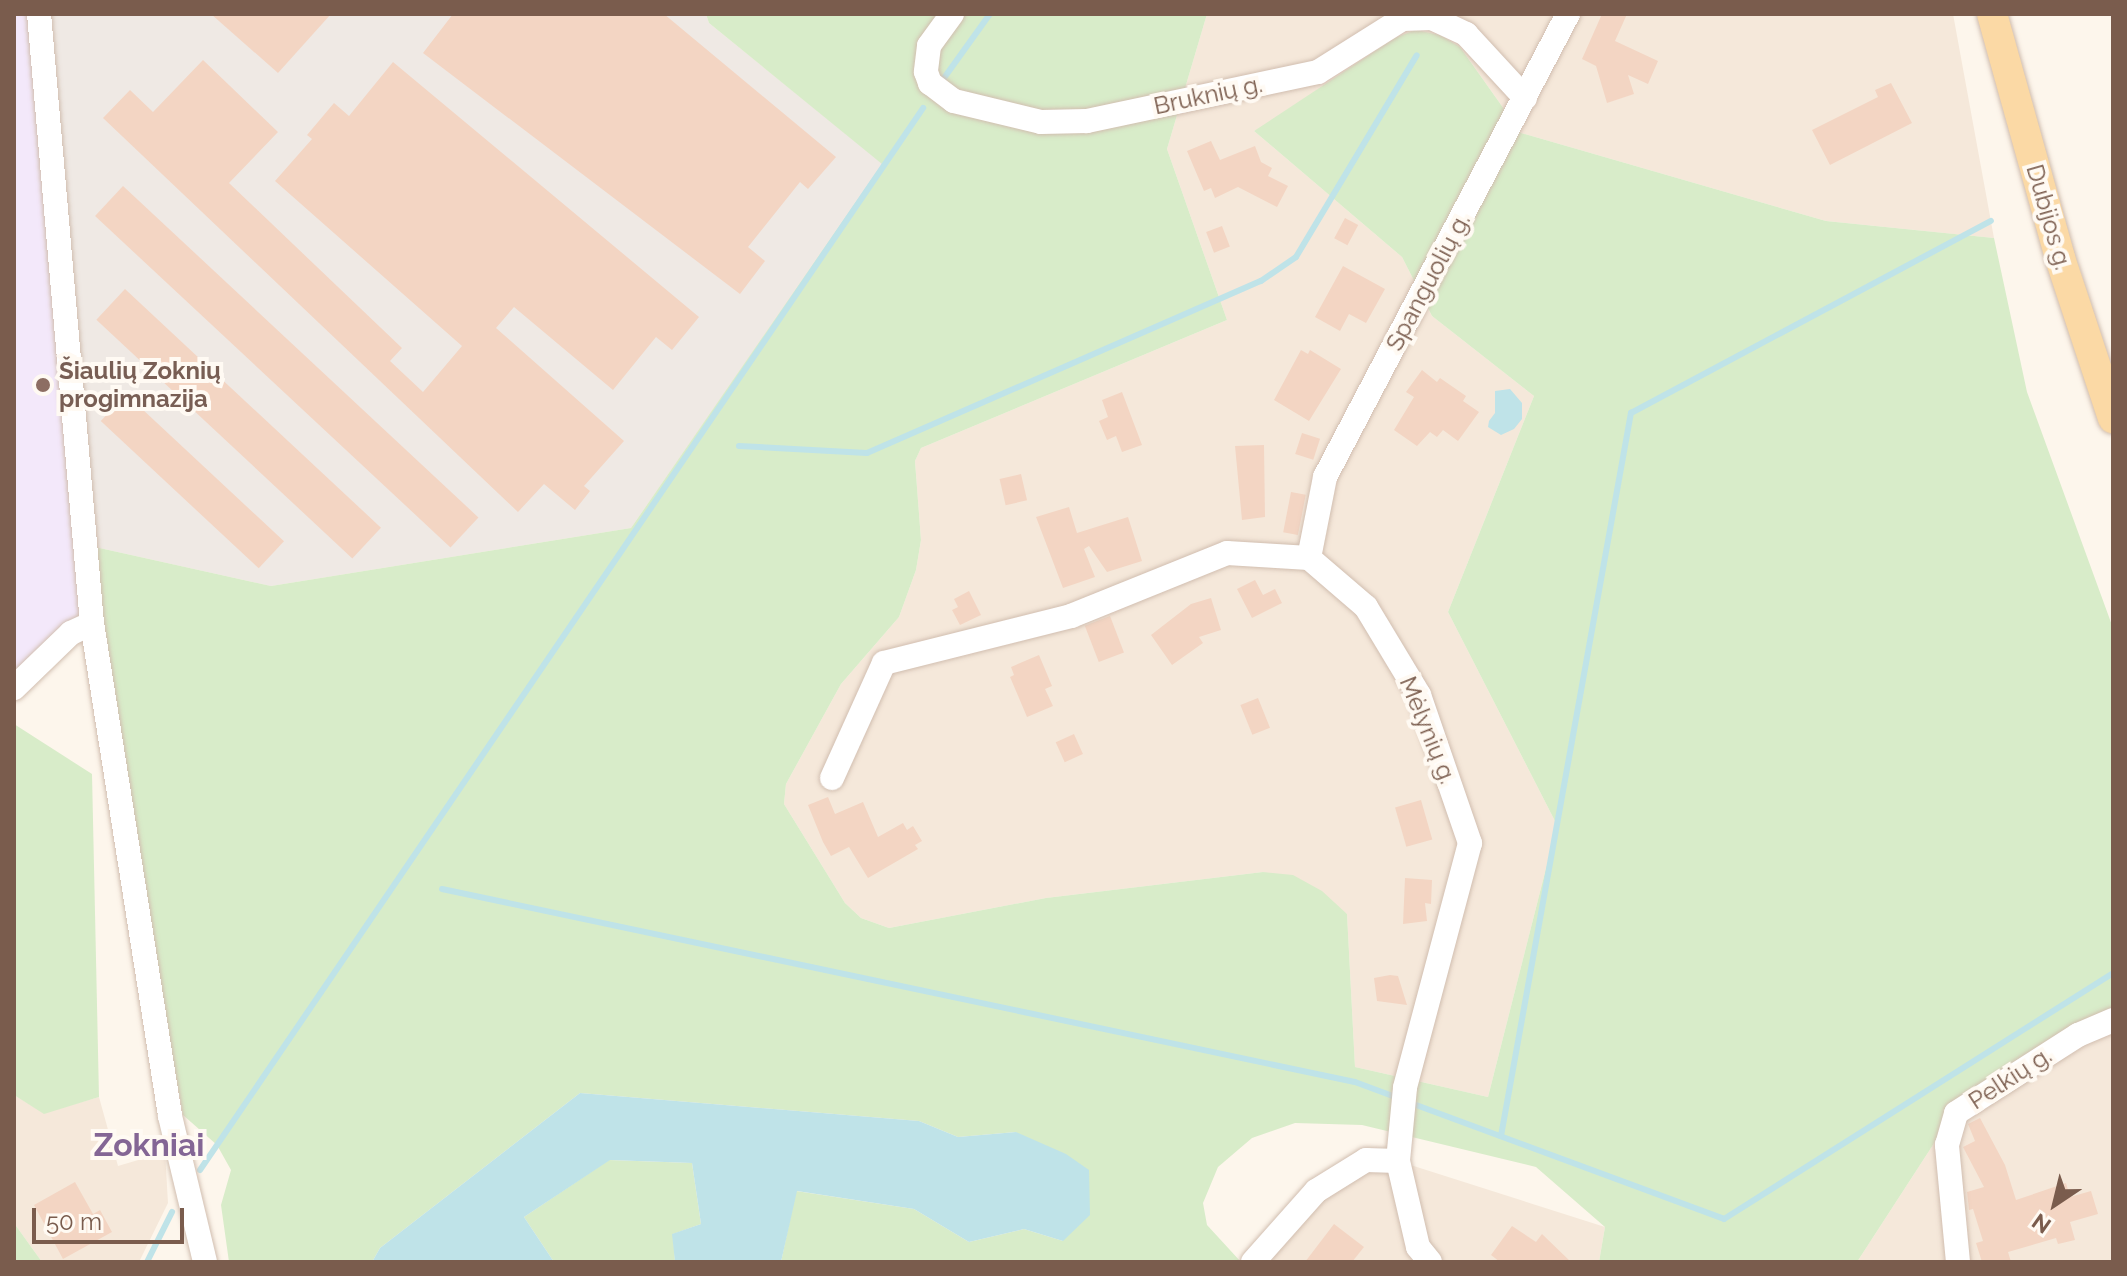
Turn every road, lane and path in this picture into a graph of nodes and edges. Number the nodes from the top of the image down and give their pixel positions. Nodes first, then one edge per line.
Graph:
1 (39, 14) edge
2 (952, 14) edge
3 (1568, 14) edge
4 (1992, 14) edge
5 (1525, 98) junction
6 (2113, 418) edge
7 (1309, 558) junction
8 (92, 623) junction
9 (14, 688) edge
10 (832, 778) dead end
11 (2113, 1020) edge
12 (1398, 1161) junction
13 (205, 1262) edge
14 (1253, 1262) edge
15 (1430, 1262) edge
16 (1958, 1262) edge

1 - 8 street
2 - 5 street, Bruknių g.
3 - 5 street, Spanguolių g.
4 - 6 main road, Dubijos g.
5 - 7 street, Spanguolių g.
7 - 10 street
7 - 12 street, Mėlynių g.
8 - 9 street
8 - 13 street
11 - 16 street, Pelkių g.
12 - 14 street
12 - 15 street

